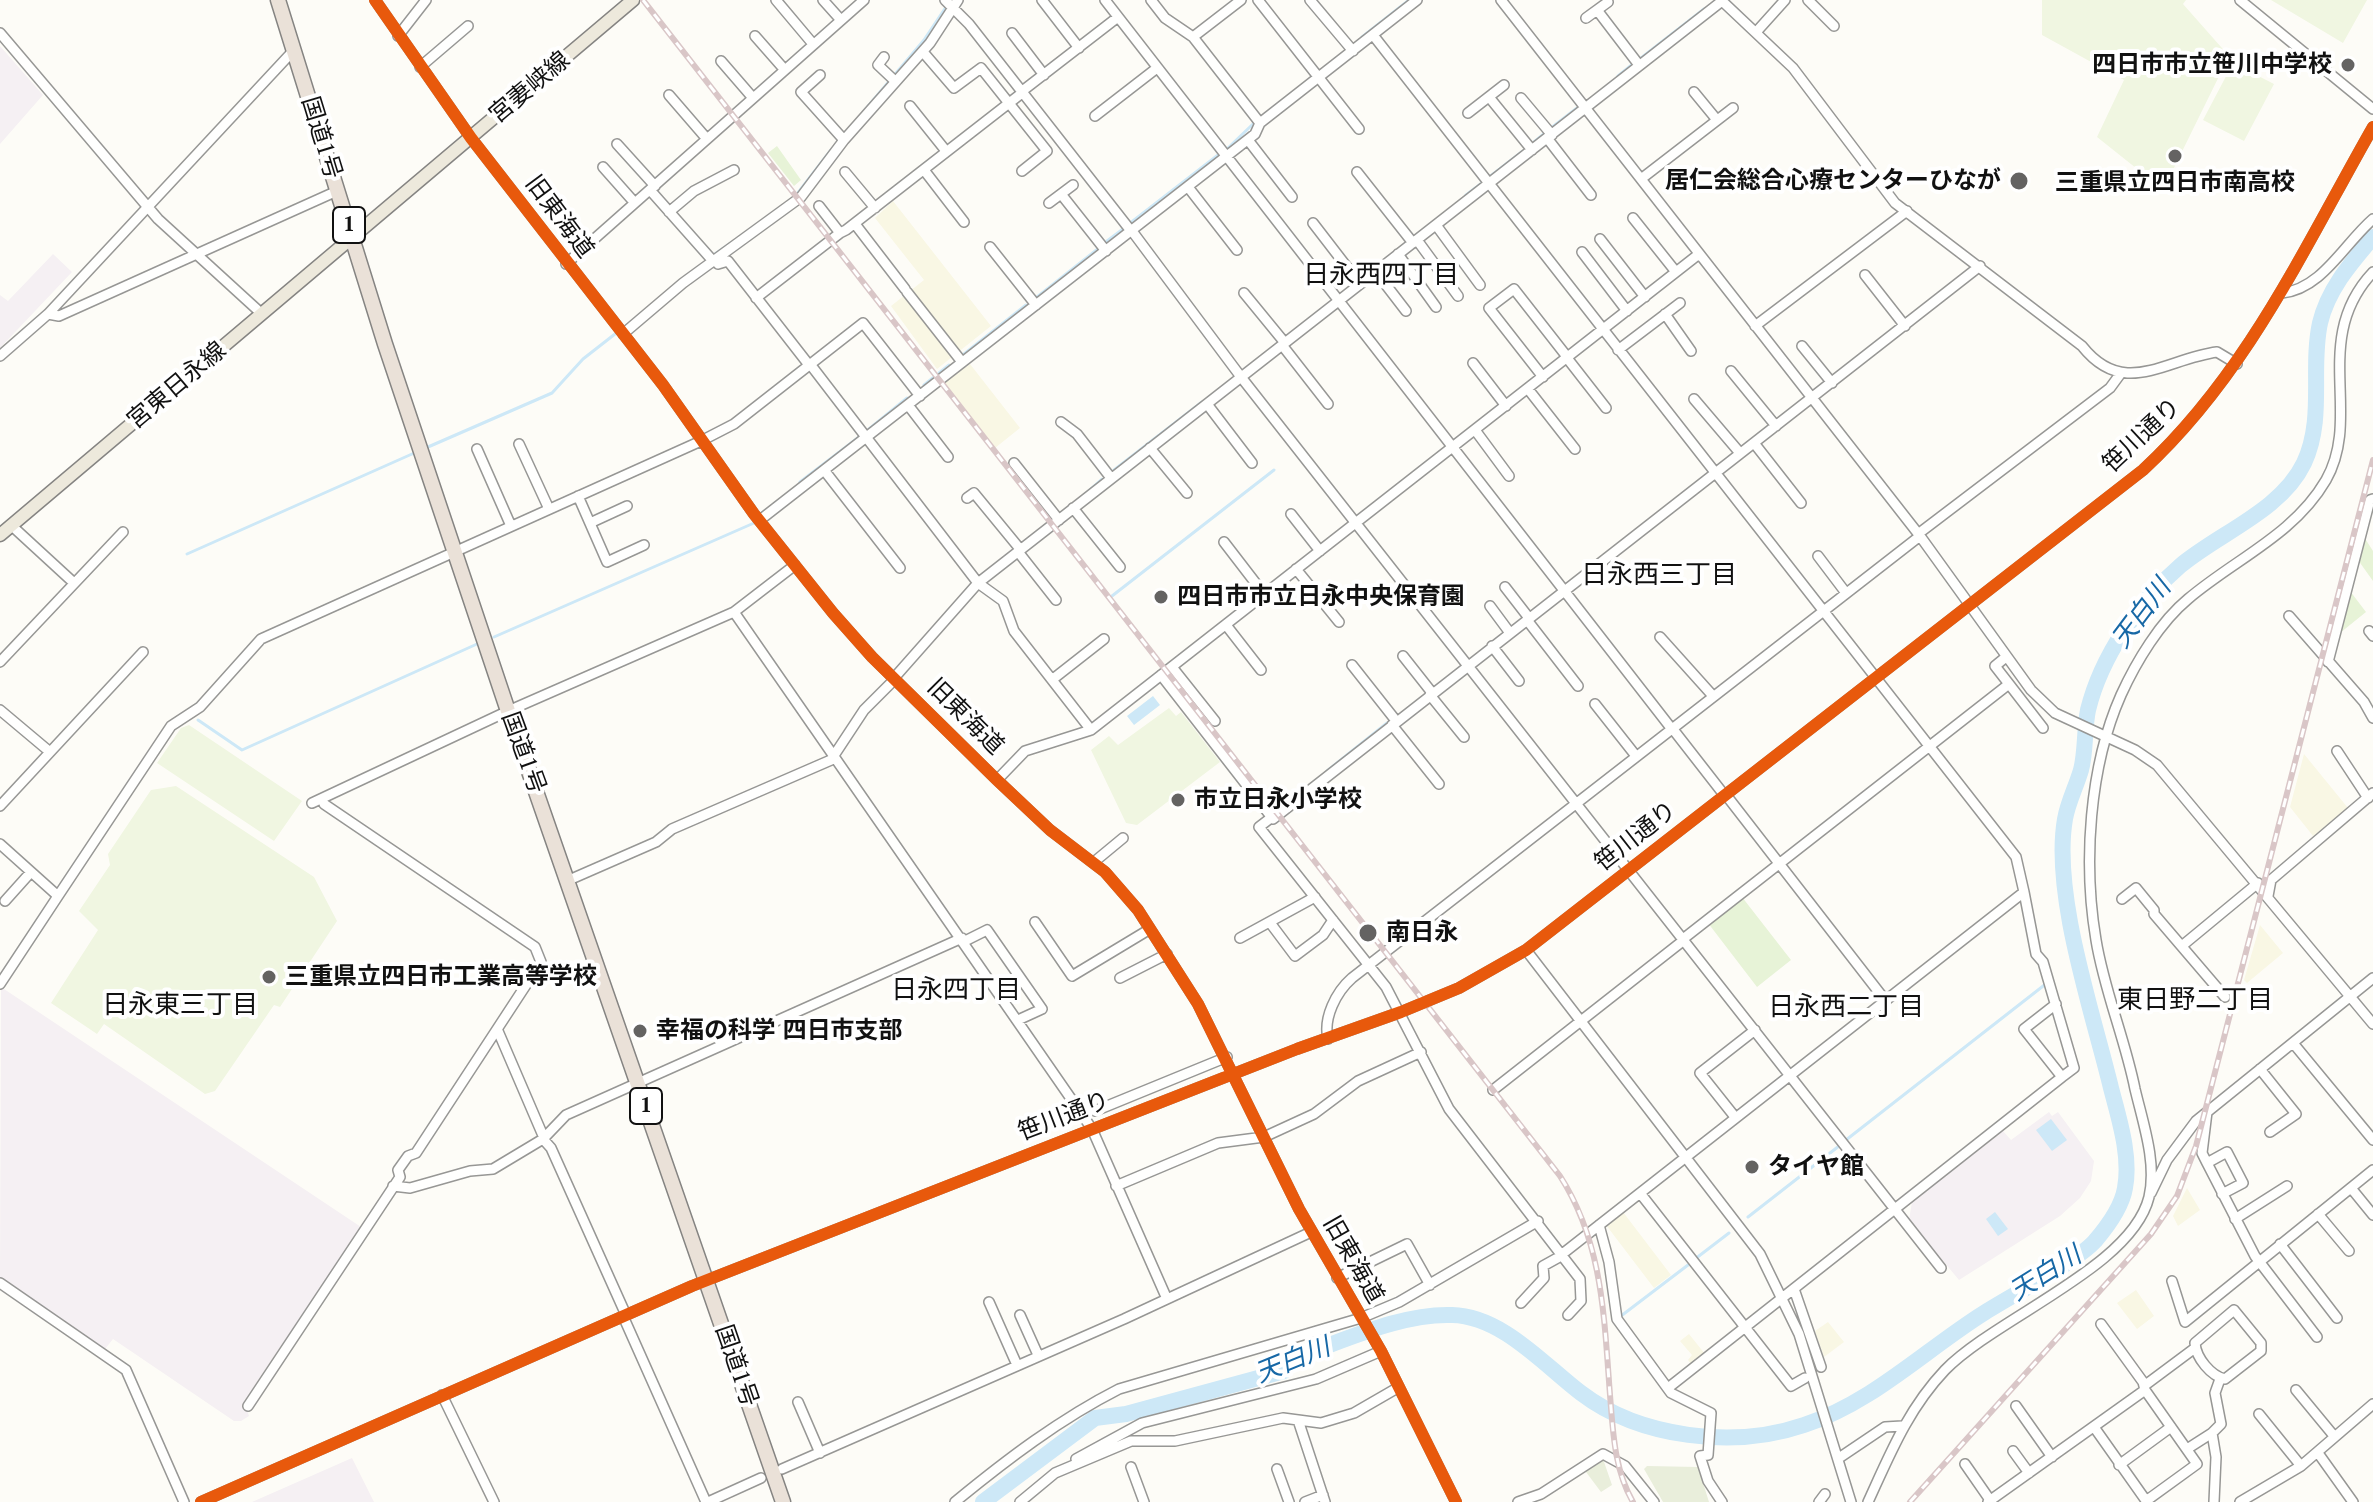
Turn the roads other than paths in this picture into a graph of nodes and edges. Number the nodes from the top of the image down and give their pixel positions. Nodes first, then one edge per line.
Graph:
1 (278, 0) edge
2 (375, 0) edge
3 (426, 0) edge
4 (633, 0) edge
5 (776, 0) edge
6 (823, 0) edge
7 (864, 0) edge
8 (1042, 0) edge
9 (1105, 0) edge
10 (1151, 0) edge
11 (1241, 0) edge
12 (1258, 0) edge
13 (1310, 0) edge
14 (1417, 0) edge
15 (1501, 0) edge
16 (1722, 0) edge
17 (1785, 0) edge
18 (1808, 0) edge
19 (2240, 0) edge
20 (951, 2) edge
21 (1608, 2) edge
22 (1597, 10) junction
23 (1118, 17) junction
24 (1586, 18) dead end
25 (840, 19) junction
26 (468, 26) dead end
27 (1834, 26) dead end
28 (1758, 30) junction
29 (0, 33) edge
30 (1012, 33) dead end
31 (1373, 35) junction
32 (398, 36) junction
33 (755, 36) dead end
34 (1193, 37) junction
35 (813, 44) junction
36 (1079, 48) junction
37 (294, 50) junction
38 (1353, 51) junction
39 (923, 52) junction
40 (884, 57) dead end
41 (721, 61) dead end
42 (1639, 65) junction
43 (420, 67) junction
44 (1157, 68) junction
45 (784, 69) junction
46 (820, 75) dead end
47 (1044, 75) junction
48 (1319, 78) junction
49 (892, 79) junction
50 (1504, 85) dead end
51 (1694, 92) dead end
52 (1022, 93) junction
53 (669, 95) dead end
54 (1489, 97) junction
55 (753, 98) junction
56 (1521, 98) dead end
57 (1009, 104) junction
58 (910, 106) dead end
59 (1585, 108) junction
60 (1733, 108) dead end
61 (2373, 109) edge
62 (1468, 113) dead end
63 (1095, 116) dead end
64 (1717, 120) junction
65 (1260, 123) junction
66 (2373, 127) edge
67 (1359, 129) dead end
68 (1549, 136) junction
69 (471, 138) junction
70 (842, 138) junction
71 (707, 139) junction
72 (1248, 140) junction
73 (617, 144) dead end
74 (1532, 150) junction
75 (946, 151) junction
76 (1226, 157) junction
77 (603, 167) dead end
78 (734, 170) dead end
79 (924, 170) junction
80 (1022, 171) dead end
81 (845, 172) dead end
82 (1357, 172) dead end
83 (1641, 179) junction
84 (1489, 184) junction
85 (1073, 185) dead end
86 (1188, 187) junction
87 (653, 188) junction
88 (337, 191) junction
89 (1061, 194) junction
90 (1591, 195) dead end
91 (1292, 197) dead end
92 (634, 202) junction
93 (1049, 203) dead end
94 (149, 206) junction
95 (819, 206) dead end
96 (875, 208) junction
97 (1907, 211) junction
98 (669, 212) junction
99 (1633, 218) dead end
100 (2373, 219) edge
101 (964, 222) dead end
102 (1313, 223) dead end
103 (855, 224) junction
104 (1436, 225) junction
105 (1131, 231) junction
106 (840, 233) junction
107 (353, 237) junction
108 (1600, 239) dead end
109 (1415, 241) junction
110 (990, 247) dead end
111 (1237, 250) dead end
112 (1106, 251) junction
113 (1582, 252) dead end
114 (196, 254) junction
115 (1398, 254) junction
116 (1699, 254) junction
117 (710, 263) junction
118 (566, 264) junction
119 (1980, 266) junction
120 (1376, 272) junction
121 (1676, 272) junction
122 (2373, 272) edge
123 (1865, 275) dead end
124 (1360, 284) junction
125 (1480, 285) dead end
126 (1244, 293) dead end
127 (2282, 293) junction
128 (1458, 296) dead end
129 (1645, 297) junction
130 (756, 298) junction
131 (1338, 301) junction
132 (1680, 303) dead end
133 (1036, 305) junction
134 (1436, 307) dead end
135 (1406, 311) dead end
136 (1627, 311) junction
137 (48, 314) junction
138 (262, 314) junction
139 (1665, 314) junction
140 (1755, 326) junction
141 (1905, 326) junction
142 (1603, 330) junction
143 (623, 334) junction
144 (1284, 344) junction
145 (1802, 346) dead end
146 (1618, 350) junction
147 (1691, 351) dead end
148 (0, 356) edge
149 (1567, 358) junction
150 (962, 362) junction
151 (1473, 363) dead end
152 (2237, 364) junction
153 (810, 365) junction
154 (1731, 371) dead end
155 (2121, 373) junction
156 (1241, 377) junction
157 (1543, 377) junction
158 (1832, 383) junction
159 (1528, 389) junction
160 (920, 396) junction
161 (1694, 399) dead end
162 (1812, 399) junction
163 (1207, 404) junction
164 (1328, 404) dead end
165 (908, 405) junction
166 (1506, 406) junction
167 (1606, 408) dead end
168 (1061, 422) dead end
169 (1776, 426) junction
170 (1475, 430) junction
171 (867, 437) junction
172 (701, 441) junction
173 (1754, 443) junction
174 (519, 444) dead end
175 (1150, 448) junction
176 (1452, 448) junction
177 (477, 449) dead end
178 (1575, 449) dead end
179 (1740, 453) junction
180 (948, 457) dead end
181 (1014, 463) dead end
182 (1252, 463) dead end
183 (824, 470) junction
184 (1715, 473) junction
185 (1509, 476) dead end
186 (1111, 478) junction
187 (1187, 493) dead end
188 (578, 496) junction
189 (967, 498) dead end
190 (2373, 499) edge
191 (1801, 503) dead end
192 (627, 506) dead end
193 (1073, 508) junction
194 (549, 509) junction
195 (1291, 514) dead end
196 (760, 520) junction
197 (1059, 520) junction
198 (1357, 522) junction
199 (590, 523) junction
200 (12, 526) junction
201 (511, 526) junction
202 (123, 532) dead end
203 (0, 535) edge
204 (1919, 535) junction
205 (1224, 542) dead end
206 (644, 545) dead end
207 (455, 551) junction
208 (1020, 551) junction
209 (1320, 551) junction
210 (1818, 556) dead end
211 (795, 565) junction
212 (1120, 567) dead end
213 (900, 568) dead end
214 (1296, 569) junction
215 (74, 583) junction
216 (978, 583) junction
217 (1505, 587) dead end
218 (1564, 590) junction
219 (1846, 593) junction
220 (1264, 594) junction
221 (1056, 600) dead end
222 (1969, 605) junction
223 (1490, 606) dead end
224 (1824, 611) junction
225 (734, 612) junction
226 (2289, 616) dead end
227 (1528, 619) junction
228 (1339, 622) dead end
229 (1226, 625) junction
230 (1510, 633) junction
231 (1660, 637) dead end
232 (1104, 639) dead end
233 (1492, 646) junction
234 (143, 652) dead end
235 (1403, 656) dead end
236 (2006, 657) junction
237 (0, 662) edge
238 (2328, 662) junction
239 (1352, 665) dead end
240 (1469, 665) junction
241 (1172, 667) junction
242 (1261, 670) dead end
243 (1161, 675) junction
244 (894, 678) junction
245 (1875, 678) junction
246 (1053, 679) junction
247 (1519, 681) dead end
248 (2009, 684) junction
249 (1578, 686) dead end
250 (1432, 694) junction
251 (1713, 696) junction
252 (1595, 704) dead end
253 (0, 710) edge
254 (508, 711) junction
255 (2373, 718) edge
256 (1215, 721) dead end
257 (1395, 723) junction
258 (1671, 728) junction
259 (2043, 728) dead end
260 (1091, 730) junction
261 (1464, 737) dead end
262 (2108, 738) junction
263 (1929, 747) junction
264 (2337, 751) dead end
265 (50, 752) junction
266 (833, 756) junction
267 (1636, 756) junction
268 (997, 780) junction
269 (1439, 784) dead end
270 (1725, 796) junction
271 (2370, 796) edge
272 (312, 803) dead end
273 (1577, 803) junction
274 (324, 804) dead end
275 (0, 806) edge
276 (1272, 817) junction
277 (1123, 838) dead end
278 (0, 844) edge
279 (1094, 862) junction
280 (1779, 864) junction
281 (1630, 870) junction
282 (31, 872) junction
283 (569, 880) junction
284 (2258, 883) junction
285 (2024, 892) junction
286 (58, 896) junction
287 (2268, 896) junction
288 (1315, 897) junction
289 (2122, 899) dead end
290 (5, 901) dead end
291 (1333, 920) junction
292 (1035, 922) dead end
293 (1271, 924) junction
294 (1150, 929) junction
295 (1240, 938) dead end
296 (963, 940) junction
297 (1684, 940) junction
298 (2183, 945) junction
299 (1526, 950) junction
300 (1167, 954) junction
301 (1368, 964) junction
302 (1120, 978) dead end
303 (2373, 978) edge
304 (0, 984) edge
305 (2350, 996) junction
306 (2225, 997) dead end
307 (1885, 1000) junction
308 (2056, 1004) junction
309 (1401, 1012) junction
310 (1018, 1020) junction
311 (1581, 1023) junction
312 (2373, 1024) edge
313 (1755, 1030) junction
314 (498, 1031) junction
315 (1328, 1039) junction
316 (2293, 1043) junction
317 (1421, 1052) junction
318 (1227, 1057) junction
319 (2260, 1069) junction
320 (1790, 1073) junction
321 (1235, 1074) junction
322 (2062, 1077) junction
323 (638, 1082) junction
324 (1493, 1090) dead end
325 (1144, 1092) junction
326 (1130, 1098) junction
327 (1152, 1106) junction
328 (1095, 1111) dead end
329 (1140, 1111) junction
330 (2207, 1112) junction
331 (1735, 1117) junction
332 (1092, 1129) junction
333 (2270, 1132) dead end
334 (1264, 1137) junction
335 (543, 1138) junction
336 (2373, 1140) edge
337 (1685, 1156) junction
338 (2207, 1163) junction
339 (2373, 1170) edge
340 (393, 1186) junction
341 (1116, 1186) junction
342 (2287, 1186) dead end
343 (2351, 1188) junction
344 (1640, 1193) junction
345 (2222, 1194) junction
346 (2148, 1199) junction
347 (1896, 1209) junction
348 (2318, 1214) junction
349 (2373, 1215) edge
350 (2235, 1219) junction
351 (1538, 1221) junction
352 (1599, 1225) junction
353 (1311, 1232) junction
354 (2280, 1244) junction
355 (2349, 1251) dead end
356 (1561, 1255) junction
357 (2259, 1261) junction
358 (1941, 1268) dead end
359 (1337, 1278) junction
360 (707, 1281) junction
361 (2172, 1281) dead end
362 (0, 1283) edge
363 (1430, 1285) junction
364 (1794, 1289) junction
365 (1783, 1298) junction
366 (1167, 1299) junction
367 (989, 1302) dead end
368 (1521, 1303) dead end
369 (624, 1315) junction
370 (1020, 1315) dead end
371 (1568, 1315) dead end
372 (2337, 1318) dead end
373 (1362, 1320) junction
374 (2101, 1324) dead end
375 (1744, 1328) junction
376 (2317, 1337) dead end
377 (2195, 1348) junction
378 (1381, 1350) junction
379 (1038, 1355) junction
380 (1017, 1365) junction
381 (1821, 1367) dead end
382 (1805, 1378) dead end
383 (2220, 1379) junction
384 (1399, 1387) junction
385 (1668, 1388) junction
386 (2144, 1388) junction
387 (2296, 1390) dead end
388 (442, 1395) junction
389 (798, 1402) dead end
390 (2373, 1404) edge
391 (248, 1406) dead end
392 (2016, 1406) dead end
393 (2259, 1414) dead end
394 (1298, 1420) junction
395 (1902, 1426) junction
396 (2094, 1427) junction
397 (2171, 1427) junction
398 (2212, 1433) junction
399 (2334, 1436) junction
400 (2187, 1449) junction
401 (2013, 1451) dead end
402 (820, 1453) junction
403 (2318, 1453) junction
404 (2052, 1457) junction
405 (1839, 1458) junction
406 (1965, 1464) dead end
407 (2119, 1465) junction
408 (2301, 1466) junction
409 (1131, 1467) dead end
410 (782, 1469) dead end
411 (1064, 1469) junction
412 (1277, 1469) dead end
413 (2029, 1473) junction
414 (761, 1478) dead end
415 (1542, 1498) edge
416 (1324, 1499) edge
417 (1993, 1500) edge
418 (184, 1502) edge
419 (201, 1502) edge
420 (494, 1502) edge
421 (708, 1502) edge
422 (783, 1502) edge
423 (955, 1502) edge
424 (1020, 1502) edge
425 (1144, 1502) edge
426 (1289, 1502) edge
427 (1305, 1502) edge
428 (1456, 1502) edge
429 (1518, 1502) edge
430 (1654, 1502) edge
431 (1722, 1502) edge
432 (1851, 1502) edge
433 (1868, 1502) edge
434 (2146, 1502) edge
435 (2214, 1502) edge
436 (2240, 1502) edge
437 (2353, 1502) edge

1 - 37 highway, 国道1号 / 1
2 - 32 street, 旧東海道
3 - 32 street
4 - 69 main road, 宮妻峡線
5 - 35 street
6 - 25 street
7 - 25 street
8 - 36 street
9 - 23 street
10 - 34 street
11 - 34 street
12 - 48 street
13 - 38 street
14 - 31 street
15 - 59 street
16 - 28 street
16 - 42 street
17 - 28 street
18 - 27 street
19 - 61 street
20 - 39 street
20 - 52 street
21 - 22 street
22 - 24 street
22 - 42 street
23 - 36 street
23 - 44 street
25 - 35 street
26 - 43 street
28 - 97 street
29 - 94 street
30 - 47 street
31 - 38 street
31 - 84 street
32 - 43 street, 旧東海道
33 - 45 street
34 - 65 street
35 - 45 street
36 - 47 street
37 - 88 highway, 国道1号 / 1
37 - 94 street
38 - 48 street
39 - 49 street
39 - 57 street
40 - 49 street
41 - 55 street
42 - 59 street
43 - 69 street, 旧東海道
44 - 63 street
44 - 76 street
45 - 55 street
46 - 70 street
47 - 52 street
48 - 65 street
48 - 67 street
49 - 70 street
50 - 54 street
51 - 64 street
52 - 57 street
52 - 105 street
53 - 71 street
54 - 62 street
54 - 74 street
55 - 71 street
56 - 68 street
57 - 75 street
57 - 80 street
58 - 75 street
59 - 68 street
59 - 83 street
60 - 64 street
64 - 83 street
65 - 72 street
66 - 127 street, 笹川通り
68 - 74 street
68 - 90 street
69 - 107 main road, 宮妻峡線
69 - 118 street, 旧東海道
70 - 117 street
71 - 87 street
72 - 76 street
72 - 91 street
73 - 87 street
74 - 84 street
75 - 79 street
76 - 86 street
76 - 131 street
77 - 92 street
78 - 98 street
79 - 96 street
79 - 101 street
81 - 96 street
82 - 109 street
83 - 116 street
84 - 104 street
84 - 142 street
85 - 89 street
86 - 105 street
86 - 111 street
87 - 92 street
87 - 98 street
88 - 107 highway, 国道1号 / 1
88 - 114 street
89 - 93 street
89 - 112 street
92 - 118 street
94 - 114 street
94 - 137 street
95 - 106 street
96 - 103 street
97 - 119 street
97 - 140 street
98 - 117 street
99 - 121 street
100 - 127 street
102 - 124 street
103 - 106 street
103 - 150 street
104 - 109 street
104 - 125 street
105 - 112 street
105 - 156 street
106 - 130 street
107 - 138 main road, 宮東日永線
107 - 207 highway, 国道1号 / 1
108 - 129 street
109 - 115 street
109 - 128 street
110 - 133 street
112 - 133 street
113 - 136 street
114 - 137 street
114 - 138 street
115 - 120 street
115 - 134 street
116 - 121 street
116 - 140 street
117 - 130 street
117 - 143 street
118 - 143 street, 旧東海道
119 - 141 street
119 - 155 street
120 - 124 street
120 - 135 street
121 - 129 street
122 - 262 street
123 - 141 street
124 - 131 street
126 - 144 street
127 - 152 street, 笹川通り
129 - 136 street
130 - 153 street
131 - 144 street
131 - 176 street
132 - 139 street
133 - 150 street
136 - 142 street
137 - 148 street
138 - 200 main road, 宮東日永線
139 - 146 street
139 - 147 street
140 - 162 street
141 - 158 street
142 - 146 street
142 - 149 street
143 - 172 street, 旧東海道
144 - 156 street
144 - 164 street
145 - 158 street
146 - 184 street
149 - 157 street
149 - 157 street
149 - 167 street
150 - 160 street
151 - 166 street
152 - 155 street
152 - 222 street, 笹川通り
153 - 160 street
153 - 171 street
153 - 172 street
154 - 169 street
155 - 204 street
156 - 163 street
156 - 198 street
157 - 159 street
158 - 162 street
159 - 166 street
159 - 178 street
160 - 165 street
161 - 179 street
162 - 169 street
162 - 204 street
163 - 175 street
163 - 182 street
165 - 171 street
165 - 180 street
166 - 170 street
168 - 186 street
169 - 173 street
170 - 176 street
170 - 185 street
171 - 183 street
171 - 216 street
172 - 188 street
172 - 196 street, 旧東海道
173 - 179 street
173 - 191 street
174 - 194 street
175 - 186 street
175 - 187 street
176 - 198 street
176 - 218 street
177 - 201 street
179 - 184 street
181 - 197 street
183 - 196 street
183 - 213 street
184 - 218 street
184 - 224 street
186 - 193 street
188 - 194 street
188 - 199 street
189 - 208 street
190 - 238 street
192 - 199 street
193 - 197 street
193 - 212 street
194 - 201 street
195 - 209 street
196 - 211 street, 旧東海道
197 - 208 street
198 - 209 street
198 - 240 street
199 - 206 street
200 - 203 main road, 宮東日永線
200 - 215 street
201 - 207 street
202 - 215 street
204 - 219 street
204 - 222 street
205 - 220 street
207 - 254 highway, 国道1号 / 1
207 - 286 street
208 - 216 street
208 - 221 street
209 - 214 street
210 - 219 street
211 - 225 street
211 - 244 street, 旧東海道
214 - 220 street
214 - 228 street
215 - 237 street
216 - 244 street
216 - 246 street
217 - 227 street
218 - 227 street
218 - 258 street
219 - 224 street
220 - 229 street
222 - 236 street
222 - 245 street, 笹川通り
223 - 230 street
224 - 245 street
224 - 251 street
225 - 254 street
225 - 266 street
226 - 238 street
227 - 230 street
227 - 249 street
229 - 241 street
229 - 242 street
230 - 233 street
231 - 251 street
232 - 246 street
233 - 240 street
233 - 247 street
234 - 265 street
235 - 250 street
236 - 248 street
236 - 262 street
238 - 255 street
239 - 257 street
240 - 250 street
240 - 273 street
241 - 243 street
241 - 256 street
243 - 260 street
243 - 276 street
244 - 266 street
244 - 268 street, 旧東海道
245 - 263 street
245 - 270 street, 笹川通り
246 - 260 street
248 - 259 street
248 - 263 street
250 - 257 street
250 - 261 street
251 - 258 street
252 - 267 street
253 - 265 street
254 - 272 street
254 - 283 highway, 国道1号 / 1
257 - 269 street
257 - 276 street
258 - 267 street
258 - 270 street
260 - 268 street
262 - 284 street
262 - 346 street
263 - 280 street
263 - 285 street
264 - 271 street
265 - 275 street
266 - 283 street
266 - 296 street
267 - 273 street
268 - 279 street, 旧東海道
270 - 280 street
270 - 281 street, 笹川通り
271 - 287 street
273 - 281 street
273 - 301 street
274 - 314 street
276 - 288 street
277 - 279 street
278 - 282 street
279 - 294 street, 旧東海道
280 - 297 street
280 - 307 street
281 - 297 street
281 - 299 street, 笹川通り
282 - 286 street
282 - 290 street
283 - 323 highway, 国道1号 / 1
284 - 287 street
284 - 298 street
285 - 307 street
285 - 308 street
286 - 304 street
287 - 305 street
288 - 291 street
288 - 293 street
289 - 298 street
291 - 293 street
291 - 301 street
292 - 294 street
293 - 295 street
294 - 300 street, 旧東海道
296 - 310 street
296 - 310 street
296 - 323 street
297 - 311 street
297 - 313 street
298 - 306 street
299 - 309 street, 笹川通り
299 - 311 street
300 - 302 street
300 - 318 street, 旧東海道
301 - 309 street
301 - 315 street
303 - 305 street
305 - 312 street
305 - 316 street
307 - 320 street
308 - 322 street
308 - 322 street
309 - 315 street, 笹川通り
309 - 317 street
310 - 332 street
311 - 324 street
311 - 337 street
313 - 320 street
313 - 331 street
314 - 335 street
314 - 340 street
315 - 321 street, 笹川通り
316 - 319 street
316 - 336 street
317 - 334 street
317 - 351 street
318 - 321 street, 旧東海道
318 - 325 street
319 - 330 street
319 - 333 street
320 - 331 street
320 - 347 street
321 - 327 street, 笹川通り
321 - 334 street, 旧東海道
322 - 347 street
323 - 335 street
323 - 360 highway, 国道1号 / 1
325 - 326 street
325 - 327 street
326 - 328 street
326 - 329 street
327 - 329 street, 笹川通り
329 - 332 street, 笹川通り
330 - 338 street
330 - 346 street
331 - 337 street
332 - 341 street
332 - 360 street, 笹川通り
334 - 341 street
334 - 353 street, 旧東海道
335 - 340 street
335 - 369 street
337 - 344 street
337 - 365 street
338 - 345 street
338 - 345 street
339 - 343 street
340 - 391 street
341 - 366 street
342 - 350 street
343 - 348 street
343 - 349 street
344 - 352 street
344 - 375 street
345 - 350 street
346 - 395 street
347 - 358 street
347 - 364 street
348 - 354 street
348 - 355 street
350 - 357 street
351 - 356 street
351 - 363 street
352 - 356 street
352 - 385 street
353 - 359 street, 旧東海道
353 - 366 street
354 - 357 street
354 - 372 street
356 - 368 street
356 - 371 street
357 - 361 street
357 - 376 street
359 - 363 street
359 - 373 street, 旧東海道
360 - 369 street, 笹川通り
360 - 422 highway, 国道1号 / 1
362 - 418 street
363 - 373 street
364 - 365 street
364 - 381 street
365 - 375 street
365 - 405 street
366 - 379 street
367 - 380 street
369 - 388 street, 笹川通り
369 - 421 street
370 - 379 street
373 - 378 street, 旧東海道
373 - 423 street
374 - 386 street
375 - 382 street
375 - 385 street
377 - 383 street
377 - 383 street
377 - 386 street
378 - 384 street, 旧東海道
378 - 411 street
379 - 380 street
380 - 402 street
383 - 398 street
384 - 394 street
384 - 428 street, 旧東海道
385 - 431 street
386 - 396 street
386 - 397 street
387 - 399 street
388 - 419 street, 笹川通り
388 - 420 street
389 - 402 street
390 - 399 street
392 - 404 street
393 - 408 street
394 - 411 street
394 - 416 street
395 - 405 street
395 - 433 street
396 - 404 street
396 - 407 street
397 - 400 street
397 - 407 street
398 - 400 street
398 - 435 street
399 - 403 street
400 - 434 street
401 - 413 street
402 - 410 street
403 - 408 street
403 - 437 street
404 - 413 street
405 - 432 street
406 - 417 street
407 - 434 street
408 - 436 street
409 - 425 street
411 - 424 street
412 - 426 street
413 - 417 street
414 - 421 street
415 - 429 street
415 - 430 street
416 - 427 street

